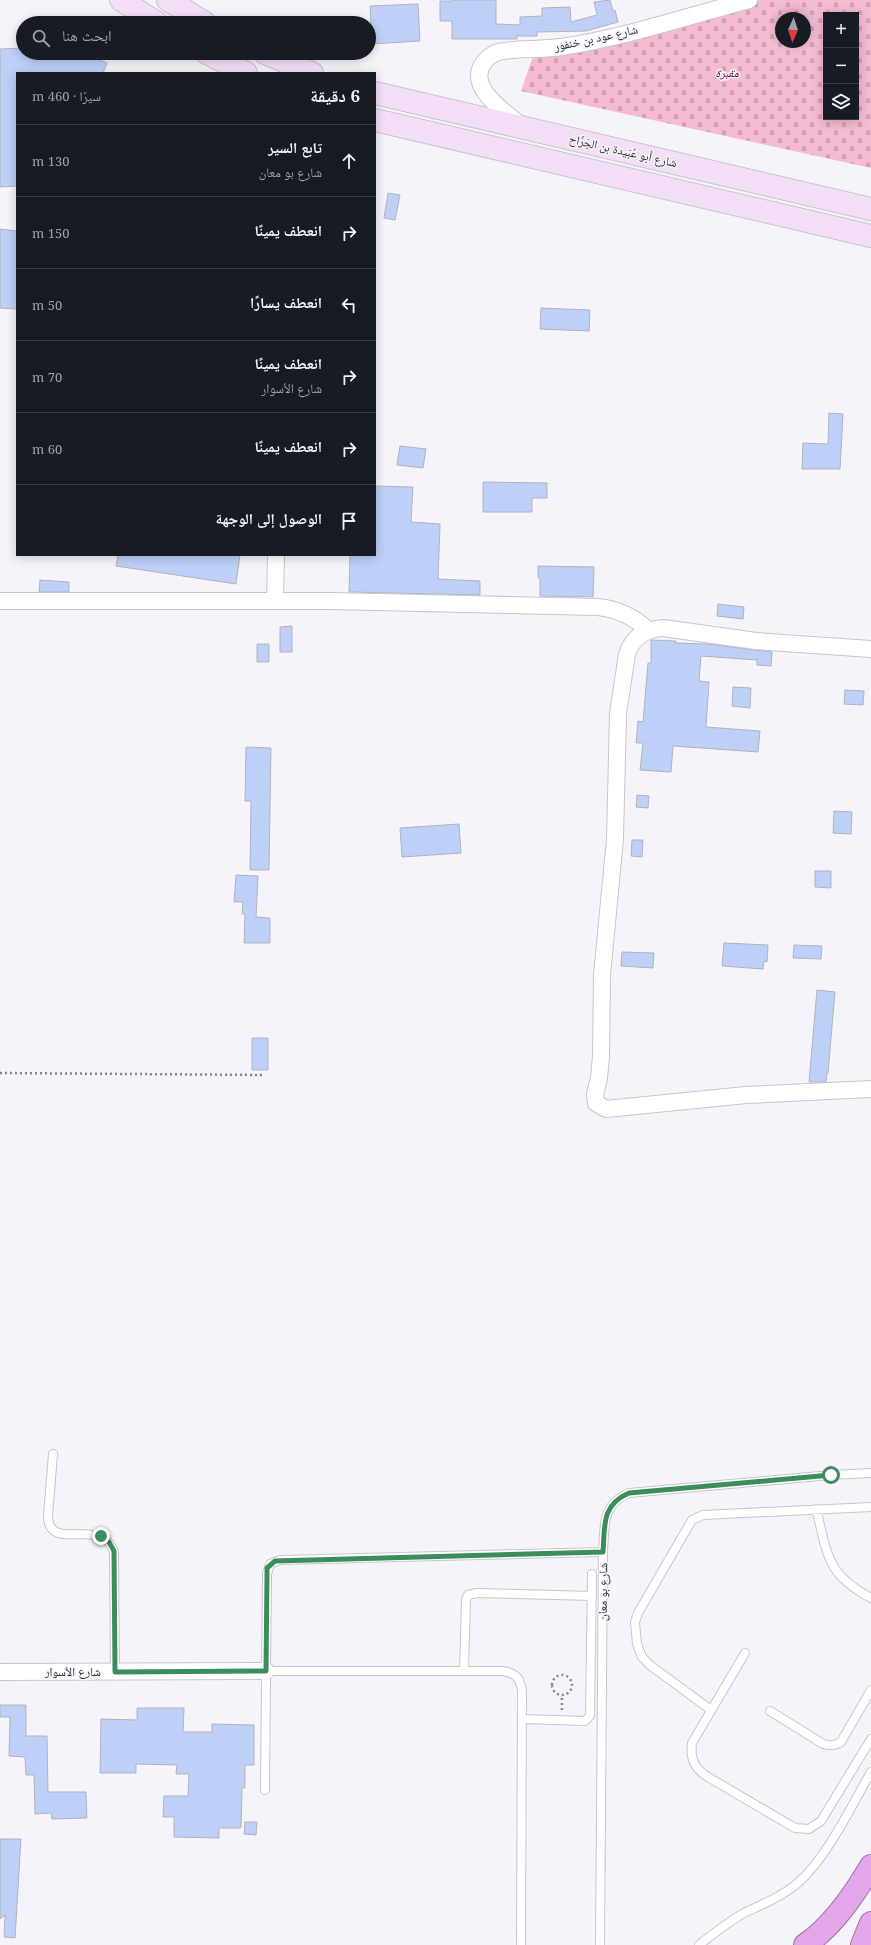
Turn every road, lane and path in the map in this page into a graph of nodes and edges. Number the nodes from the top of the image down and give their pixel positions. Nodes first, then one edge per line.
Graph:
1 (121, 0) edge
2 (168, 0) edge
3 (749, 0) edge
4 (146, 16) edge
5 (194, 16) edge
6 (221, 60) edge
7 (281, 60) edge
8 (244, 72) edge
9 (310, 72) edge
10 (376, 93) edge
11 (376, 120) edge
12 (527, 129) junction
13 (871, 209) edge
14 (871, 236) edge
15 (276, 556) edge
16 (0, 601) edge
17 (275, 601) junction
18 (648, 630) junction
19 (871, 649) edge
20 (0, 1073) edge
21 (265, 1075) dead end
22 (871, 1089) edge
23 (53, 1454) dead end
24 (871, 1473) edge
25 (871, 1507) edge
26 (816, 1510) junction
27 (603, 1552) junction
28 (592, 1574) dead end
29 (592, 1596) junction
30 (871, 1598) edge
31 (745, 1653) dead end
32 (266, 1671) junction
33 (464, 1671) junction
34 (0, 1672) edge
35 (115, 1672) junction
36 (572, 1685) joint
37 (871, 1690) edge
38 (711, 1710) junction
39 (770, 1711) dead end
40 (522, 1719) junction
41 (871, 1739) edge
42 (871, 1772) edge
43 (265, 1790) dead end
44 (871, 1866) edge
45 (871, 1924) edge
46 (521, 1945) edge
47 (600, 1945) edge
48 (699, 1945) edge
49 (805, 1945) edge
50 (862, 1945) edge

1 - 4 main road
2 - 5 main road
3 - 12 street, شارع عود بن خنفور
6 - 8 main road
7 - 9 main road
10 - 12 main road, شارع أبو عُبَيدة بن الجَرَّاح
11 - 14 main road, شارع أبو عُبَيدة بن الجَرَّاح
12 - 13 main road, شارع أبو عُبَيدة بن الجَرَّاح
15 - 17 street
16 - 17 street
17 - 18 street
18 - 19 street
18 - 22 street
20 - 21 path
23 - 35 lane
24 - 27 lane, شارع بو معان
25 - 26 lane
26 - 30 lane
26 - 38 lane
27 - 32 lane
27 - 47 lane, شارع بو معان
28 - 29 lane
29 - 33 lane
29 - 40 lane
31 - 38 lane
32 - 33 lane
32 - 35 street, شارع الأسوار
32 - 43 lane
33 - 40 lane
34 - 35 street, شارع الأسوار
36 - 36 path
37 - 39 lane
38 - 41 lane
40 - 46 lane
42 - 48 lane
44 - 49 highway
45 - 50 highway

